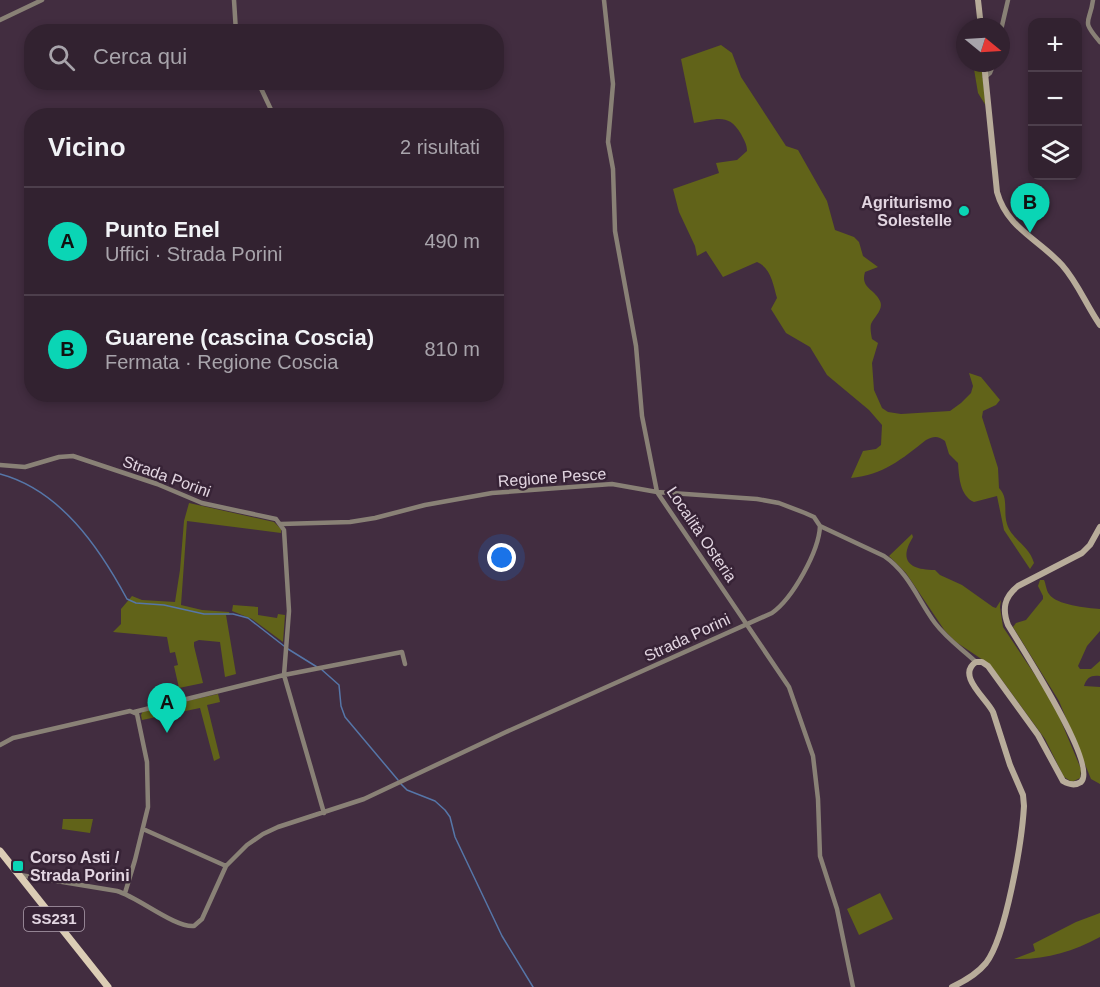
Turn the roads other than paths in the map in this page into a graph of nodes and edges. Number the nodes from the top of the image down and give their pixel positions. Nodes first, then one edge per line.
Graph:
1 (42, 0) edge
2 (234, 0) edge
3 (604, 0) edge
4 (978, 0) edge
5 (1008, 0) edge
6 (1093, 0) edge
7 (980, 18) edge
8 (1004, 18) edge
9 (0, 20) edge
10 (236, 24) edge
11 (1100, 42) edge
12 (985, 72) edge
13 (990, 72) edge
14 (985, 77) junction
15 (262, 90) edge
16 (270, 108) edge
17 (1100, 325) edge
18 (0, 465) edge
19 (657, 492) junction
20 (281, 524) junction
21 (820, 525) junction
22 (1100, 527) edge
23 (746, 623) junction
24 (976, 662) junction
25 (405, 664) dead end
26 (284, 675) junction
27 (134, 712) junction
28 (0, 746) edge
29 (324, 813) junction
30 (143, 829) junction
31 (0, 851) edge
32 (226, 866) junction
33 (20, 875) junction
34 (124, 893) junction
35 (108, 987) edge
36 (853, 987) edge
37 (952, 987) edge

1 - 9 street
2 - 10 street
3 - 19 street, Località Osteria
4 - 7 street
5 - 8 street
6 - 11 street
12 - 14 street
13 - 14 street
14 - 17 street
15 - 16 street
18 - 20 street, Strada Porini
19 - 20 street, Regione Pesce
19 - 21 street, Regione Pesce
19 - 23 street, Località Osteria
20 - 26 street
21 - 23 street, Strada Porini
21 - 24 street
22 - 24 street
23 - 29 street, Strada Porini
23 - 36 street, Località Osteria
24 - 37 street
25 - 26 street
26 - 27 street
26 - 29 street
27 - 28 street
27 - 30 street
29 - 32 street, Strada Porini
30 - 32 street
30 - 34 street
31 - 33 main road, SS231
32 - 34 street, Strada Porini
33 - 34 street, Strada Porini
33 - 35 main road, SS231

